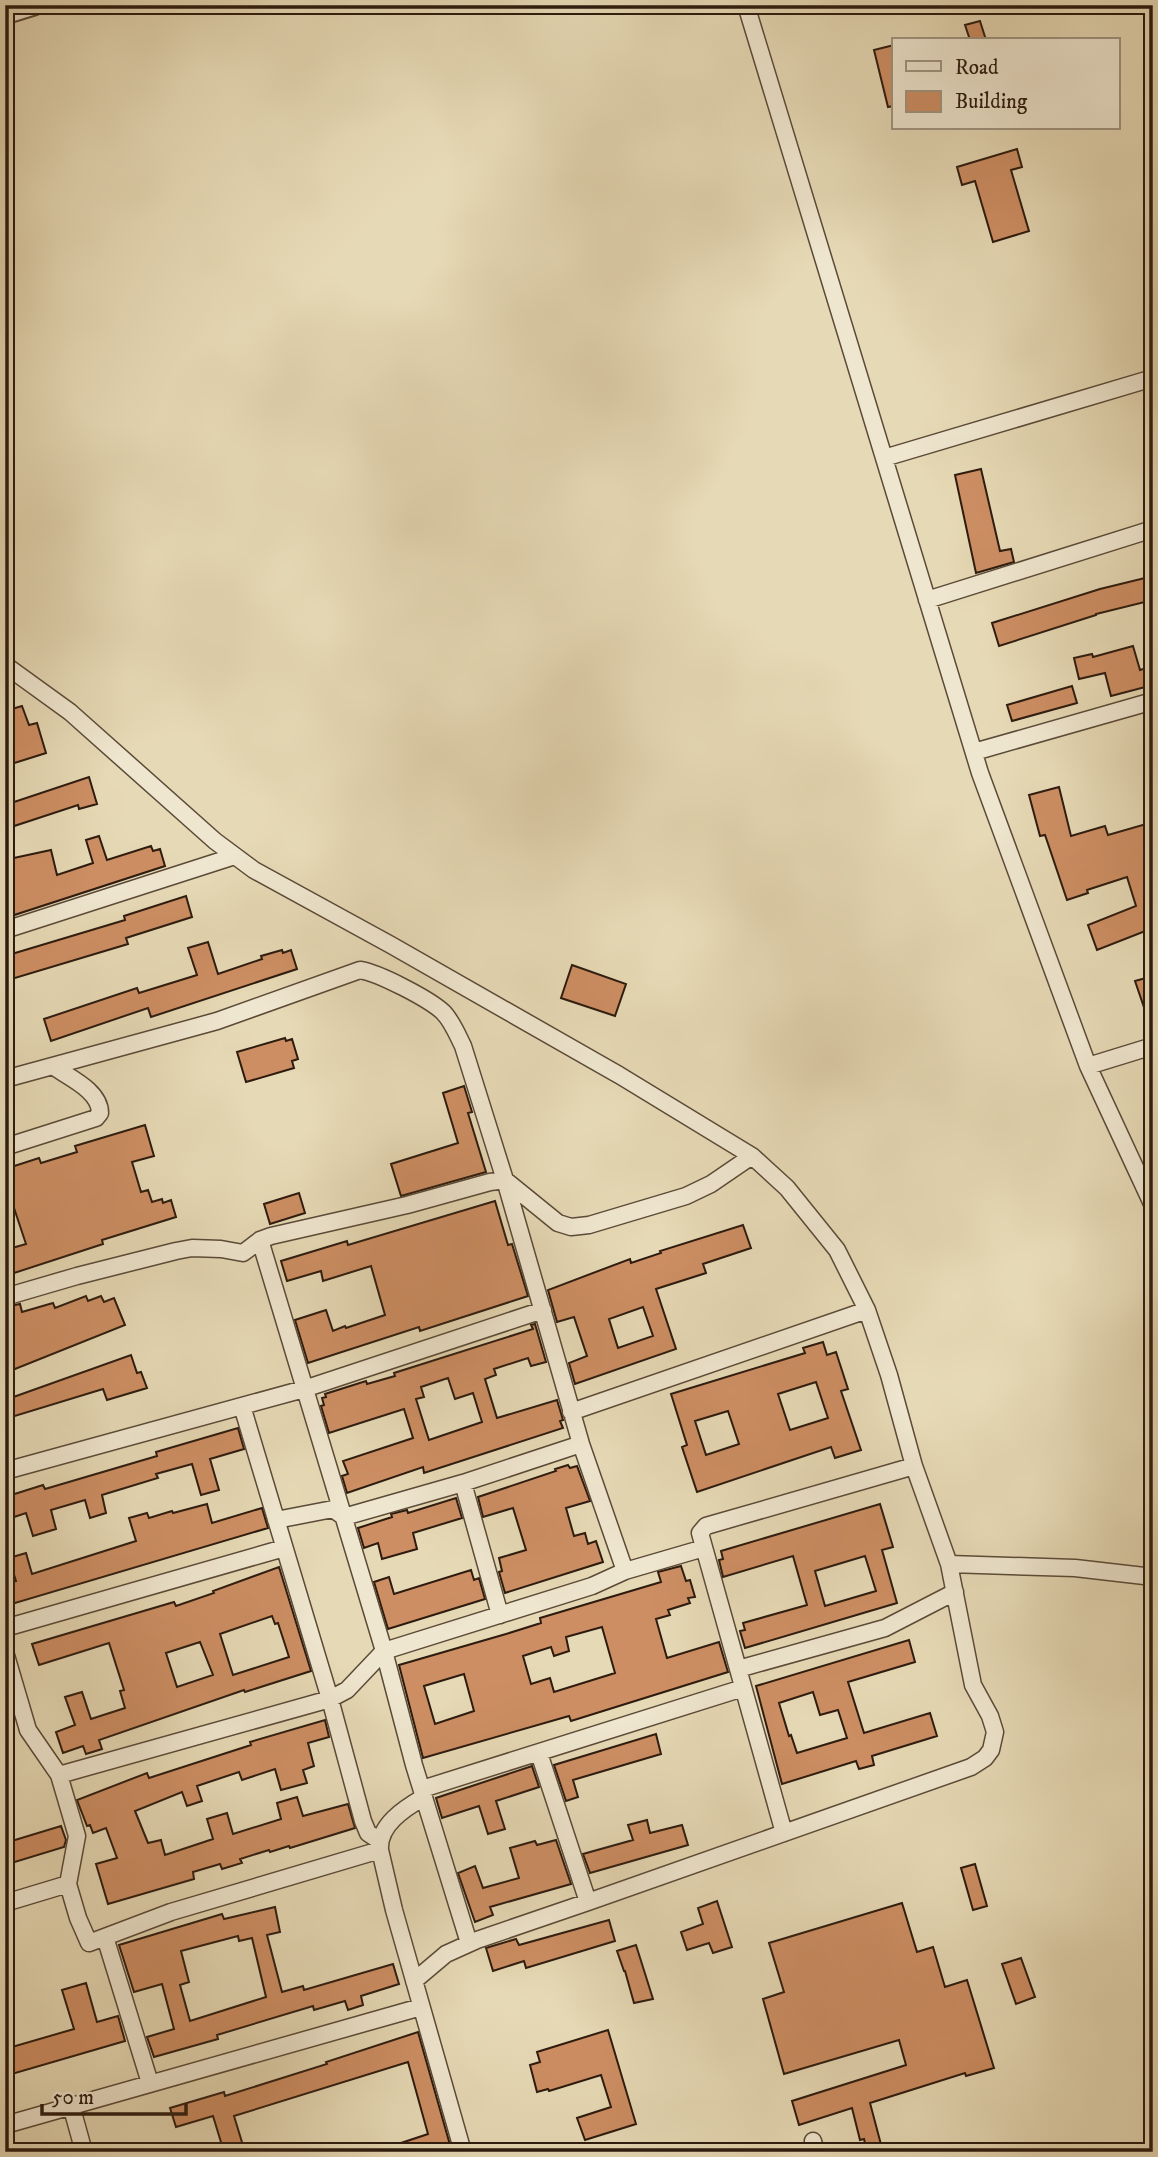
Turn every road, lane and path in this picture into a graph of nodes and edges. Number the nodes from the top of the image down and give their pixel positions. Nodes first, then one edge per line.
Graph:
1 (34, 5) edge
2 (746, 5) edge
3 (5, 14) edge
4 (1153, 378) edge
5 (884, 458) junction
6 (1153, 529) edge
7 (927, 600) junction
8 (5, 665) edge
9 (1153, 701) edge
10 (974, 752) junction
11 (235, 856) junction
12 (5, 930) edge
13 (1153, 1046) edge
14 (1087, 1066) junction
15 (54, 1068) junction
16 (5, 1079) edge
17 (5, 1147) edge
18 (752, 1156) junction
19 (505, 1180) junction
20 (1153, 1206) edge
21 (260, 1240) junction
22 (5, 1297) edge
23 (543, 1310) junction
24 (867, 1310) junction
25 (304, 1389) junction
26 (242, 1406) junction
27 (571, 1412) junction
28 (581, 1444) junction
29 (914, 1466) junction
30 (5, 1471) edge
31 (463, 1483) junction
32 (344, 1517) junction
33 (276, 1520) junction
34 (284, 1548) junction
35 (704, 1548) junction
36 (949, 1564) junction
37 (625, 1571) junction
38 (1153, 1577) edge
39 (955, 1592) junction
40 (500, 1615) junction
41 (5, 1628) edge
42 (384, 1651) junction
43 (5, 1652) edge
44 (738, 1670) junction
45 (9, 1682) edge
46 (743, 1688) junction
47 (330, 1699) junction
48 (538, 1753) junction
49 (59, 1776) junction
50 (423, 1793) junction
51 (784, 1833) junction
52 (380, 1845) junction
53 (68, 1884) junction
54 (588, 1902) junction
55 (5, 1903) edge
56 (105, 1937) junction
57 (469, 1943) junction
58 (414, 1981) junction
59 (421, 2007) junction
60 (150, 2083) junction
61 (71, 2105) junction
62 (5, 2125) edge
63 (83, 2152) edge
64 (463, 2152) edge

1 - 3 street
2 - 5 street
4 - 5 street
5 - 7 street
6 - 7 street
7 - 10 street
8 - 11 street
9 - 10 street
10 - 14 street
11 - 12 street
11 - 18 street
13 - 14 street
14 - 20 street
15 - 16 street
15 - 17 street
15 - 19 street
18 - 19 street
18 - 24 street
19 - 21 street
19 - 23 street
21 - 22 street
21 - 25 street
23 - 25 street
23 - 27 street
24 - 27 street
24 - 29 street
25 - 26 street
25 - 32 street
26 - 30 street
26 - 33 street
27 - 28 street
28 - 31 street
28 - 37 street
29 - 35 street
29 - 36 street
31 - 32 street
31 - 40 street
32 - 33 street
32 - 42 street
33 - 34 street
34 - 41 street
34 - 47 street
35 - 37 street
35 - 44 street
36 - 38 street
36 - 39 street
37 - 40 street
39 - 44 street
39 - 51 street
40 - 42 street
42 - 47 street
42 - 50 street
43 - 45 street
44 - 46 street
45 - 49 street
46 - 48 street
46 - 51 street
47 - 49 street
47 - 52 street
48 - 50 street
48 - 54 street
49 - 53 street
50 - 52 street
50 - 57 street
51 - 54 street
52 - 56 street
52 - 58 street
53 - 55 street
53 - 56 street
54 - 57 street
56 - 60 street
57 - 58 street
58 - 59 street
59 - 60 street
59 - 64 street
60 - 61 street
61 - 62 street
61 - 63 street

